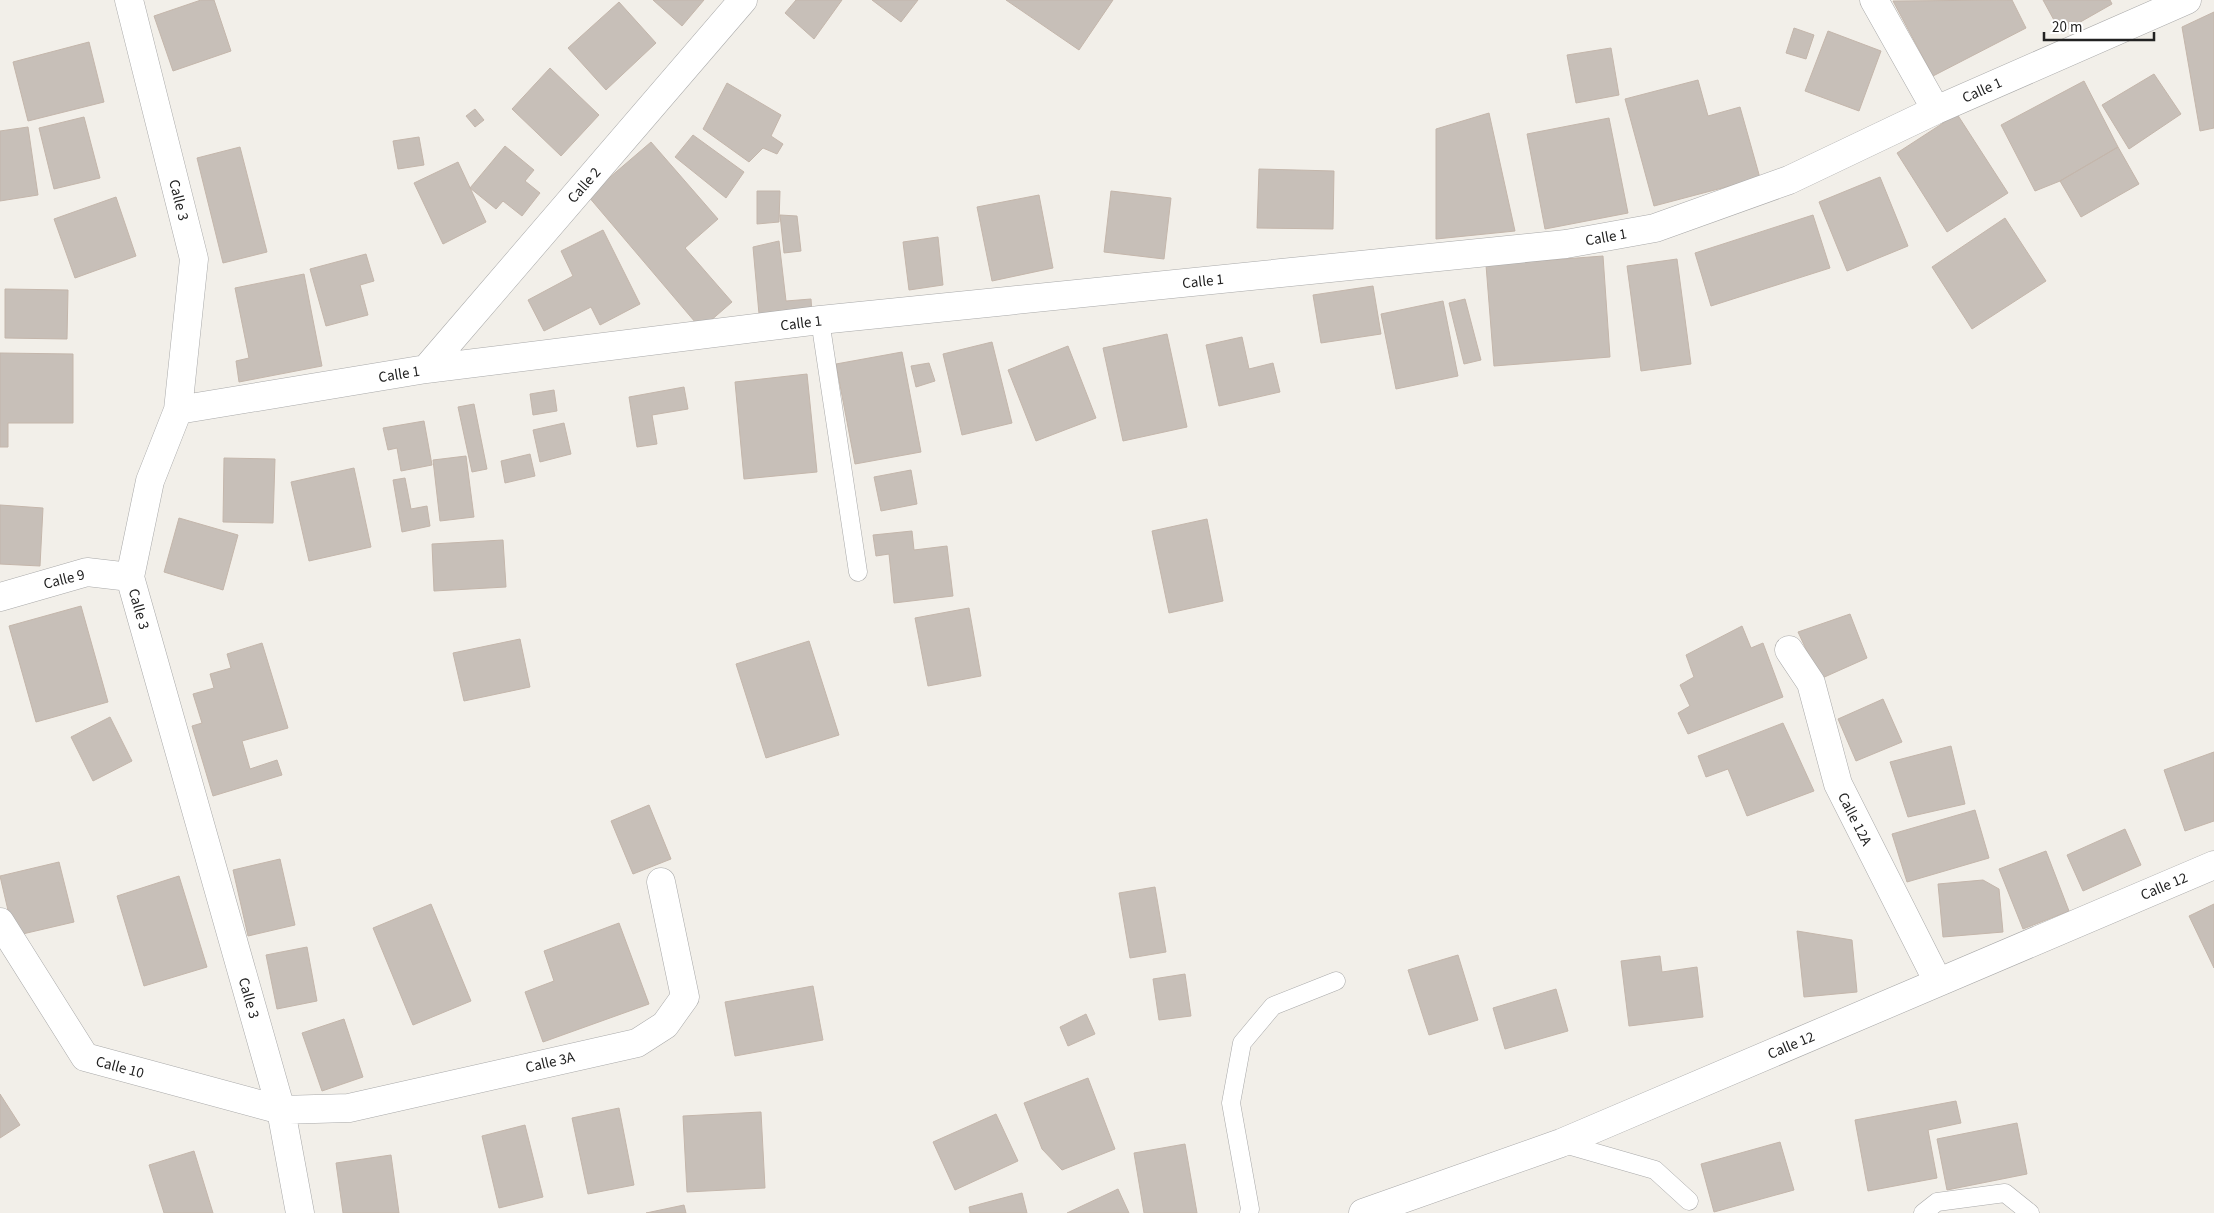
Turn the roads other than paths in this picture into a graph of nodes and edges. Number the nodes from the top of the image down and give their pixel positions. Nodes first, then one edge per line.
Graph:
1 (130, 0) edge
2 (743, 0) edge
3 (1874, 0) edge
4 (2187, 0) edge
5 (1936, 110) junction
6 (820, 320) junction
7 (426, 369) junction
8 (178, 410) junction
9 (858, 572) dead end
10 (130, 577) junction
11 (0, 597) edge
12 (1789, 650) dead end
13 (2214, 865) edge
14 (661, 882) dead end
15 (0, 922) edge
16 (1336, 981) dead end
17 (1938, 982) junction
18 (281, 1110) junction
19 (1561, 1144) junction
20 (1688, 1201) dead end
21 (300, 1213) edge
22 (1249, 1213) edge
23 (1363, 1213) edge
24 (1923, 1213) edge
25 (2030, 1213) edge

1 - 8 street, Calle 3
2 - 7 street, Calle 2
3 - 5 street
4 - 5 street, Calle 1
5 - 6 street, Calle 1
6 - 7 street, Calle 1
6 - 9 lane
7 - 8 street, Calle 1
8 - 10 street, Calle 3
10 - 11 street, Calle 9
10 - 18 street, Calle 3
12 - 17 street, Calle 12A
13 - 17 street, Calle 12
14 - 18 street, Calle 3A
15 - 18 street, Calle 10
16 - 22 lane
17 - 19 street, Calle 12
18 - 21 street, Calle 3
19 - 20 lane
19 - 23 street, Calle 12
24 - 25 lane

